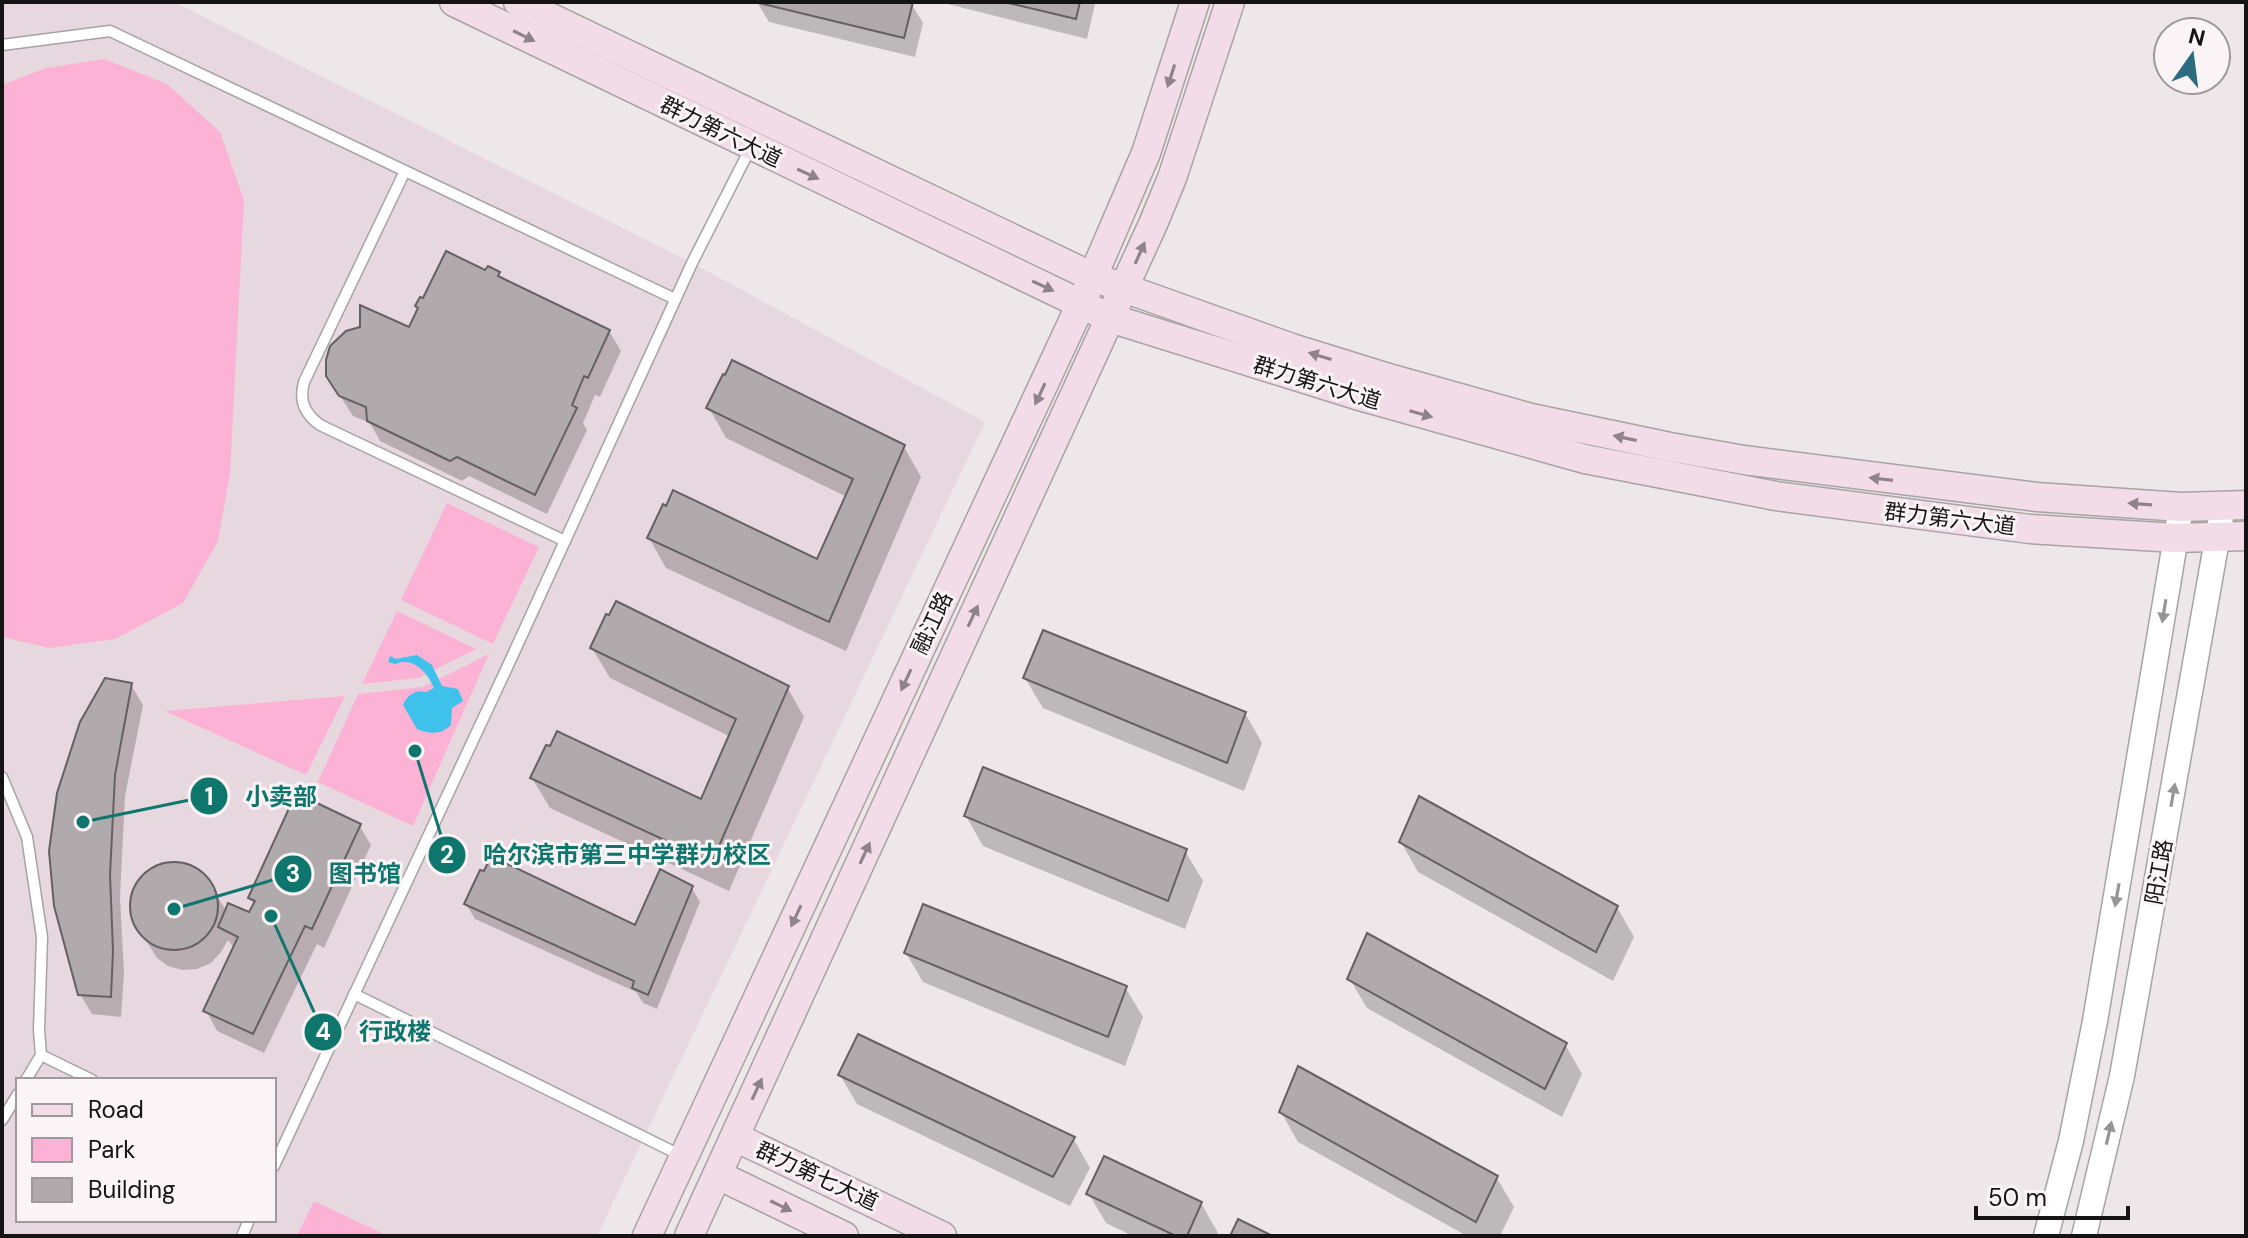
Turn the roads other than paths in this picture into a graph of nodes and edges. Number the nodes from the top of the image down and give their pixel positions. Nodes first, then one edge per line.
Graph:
1 (454, 2) edge
2 (518, 2) edge
3 (1195, 2) edge
4 (1230, 2) edge
5 (2, 45) edge
6 (751, 147) junction
7 (405, 171) junction
8 (1093, 277) junction
9 (1124, 289) junction
10 (675, 299) junction
11 (1081, 304) junction
12 (1110, 318) junction
13 (2235, 505) edge
14 (2181, 507) junction
15 (2232, 537) edge
16 (2176, 538) junction
17 (565, 541) junction
18 (2, 777) edge
19 (354, 994) junction
20 (41, 1055) junction
21 (27, 1078) edge
22 (88, 1078) edge
23 (16, 1097) edge
24 (2, 1120) edge
25 (735, 1137) junction
26 (684, 1156) junction
27 (276, 1162) edge
28 (718, 1175) junction
29 (647, 1236) edge
30 (689, 1236) edge
31 (844, 1236) edge
32 (942, 1236) edge
33 (2046, 1236) edge
34 (2084, 1236) edge

1 -> 6 main road, 群力第六大道
2 - 8 main road, 群力第六大道
3 -> 8 main road, 融江路
9 -> 4 main road, 融江路
5 - 7 lane
6 - 10 lane
6 -> 11 main road, 群力第六大道
7 - 10 lane
7 - 17 lane
8 - 9 main road, 群力第六大道
8 - 11 main road, 融江路
9 - 12 main road, 融江路
14 -> 9 main road, 群力第六大道
10 - 17 lane
11 - 12 main road, 群力第六大道
11 -> 26 main road, 融江路
12 -> 16 main road, 群力第六大道
25 -> 12 main road, 融江路
13 - 14 main road, 群力第六大道
13 - 15 street, 阳江路
14 - 16 street, 阳江路
15 - 16 main road, 群力第六大道
34 -> 15 street, 阳江路
16 -> 33 street, 阳江路
17 - 19 lane
18 - 20 lane
19 - 26 lane
19 - 27 lane
20 - 21 lane
20 - 22 lane
23 - 24 lane
25 - 28 main road, 融江路
25 - 32 main road, 群力第七大道
26 - 29 main road, 融江路
28 - 30 main road, 融江路
28 -> 31 main road, 群力第七大道

